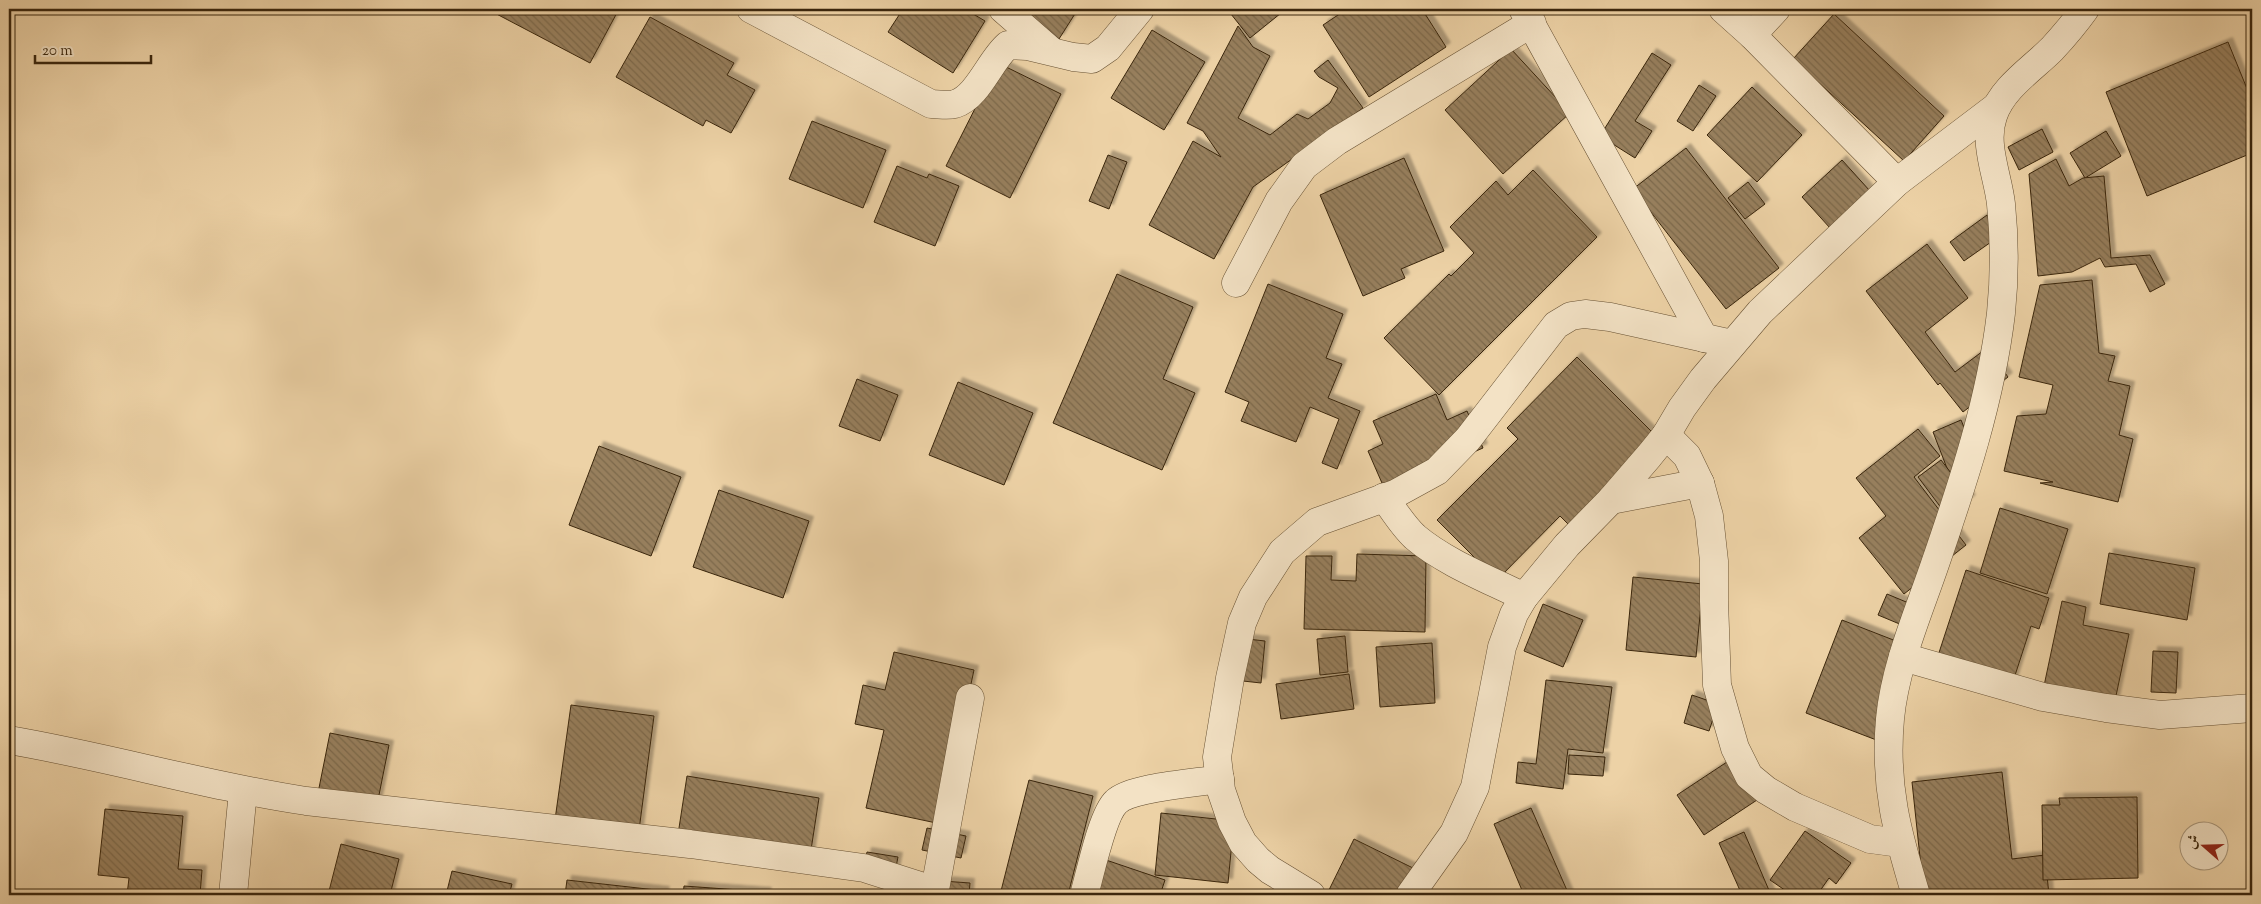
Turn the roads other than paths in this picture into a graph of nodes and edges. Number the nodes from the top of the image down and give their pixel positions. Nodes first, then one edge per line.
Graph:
1 (751, 9) edge
2 (1003, 9) edge
3 (1140, 9) edge
4 (1723, 9) edge
5 (1776, 9) edge
6 (2085, 9) edge
7 (1528, 16) edge
8 (1752, 35) junction
9 (1053, 52) junction
10 (1996, 107) junction
11 (1897, 182) junction
12 (1236, 283) dead end
13 (1704, 338) junction
14 (1732, 344) junction
15 (1666, 435) junction
16 (1700, 483) junction
17 (1384, 497) junction
18 (1611, 500) junction
19 (1524, 597) junction
20 (1903, 657) junction
21 (970, 698) dead end
22 (2252, 708) edge
23 (9, 740) edge
24 (1220, 779) junction
25 (243, 791) junction
26 (1900, 843) junction
27 (933, 893) edge
28 (233, 895) edge
29 (1084, 895) edge
30 (1311, 895) edge
31 (1410, 895) edge
32 (1916, 895) edge

1 - 9 street
2 - 9 street
3 - 9 street
4 - 8 street
5 - 8 street
6 - 10 street
7 - 12 street
7 - 13 street
8 - 11 street
10 - 11 street
10 - 20 street
11 - 14 street
13 - 14 street
13 - 17 street
14 - 15 street
15 - 16 street
15 - 18 street
16 - 18 street
16 - 26 street
17 - 19 street
17 - 24 street
18 - 19 street
19 - 31 street
20 - 22 street
20 - 26 street
21 - 27 street
23 - 25 street
24 - 29 street
24 - 30 street
25 - 27 street
25 - 28 street
26 - 32 street

